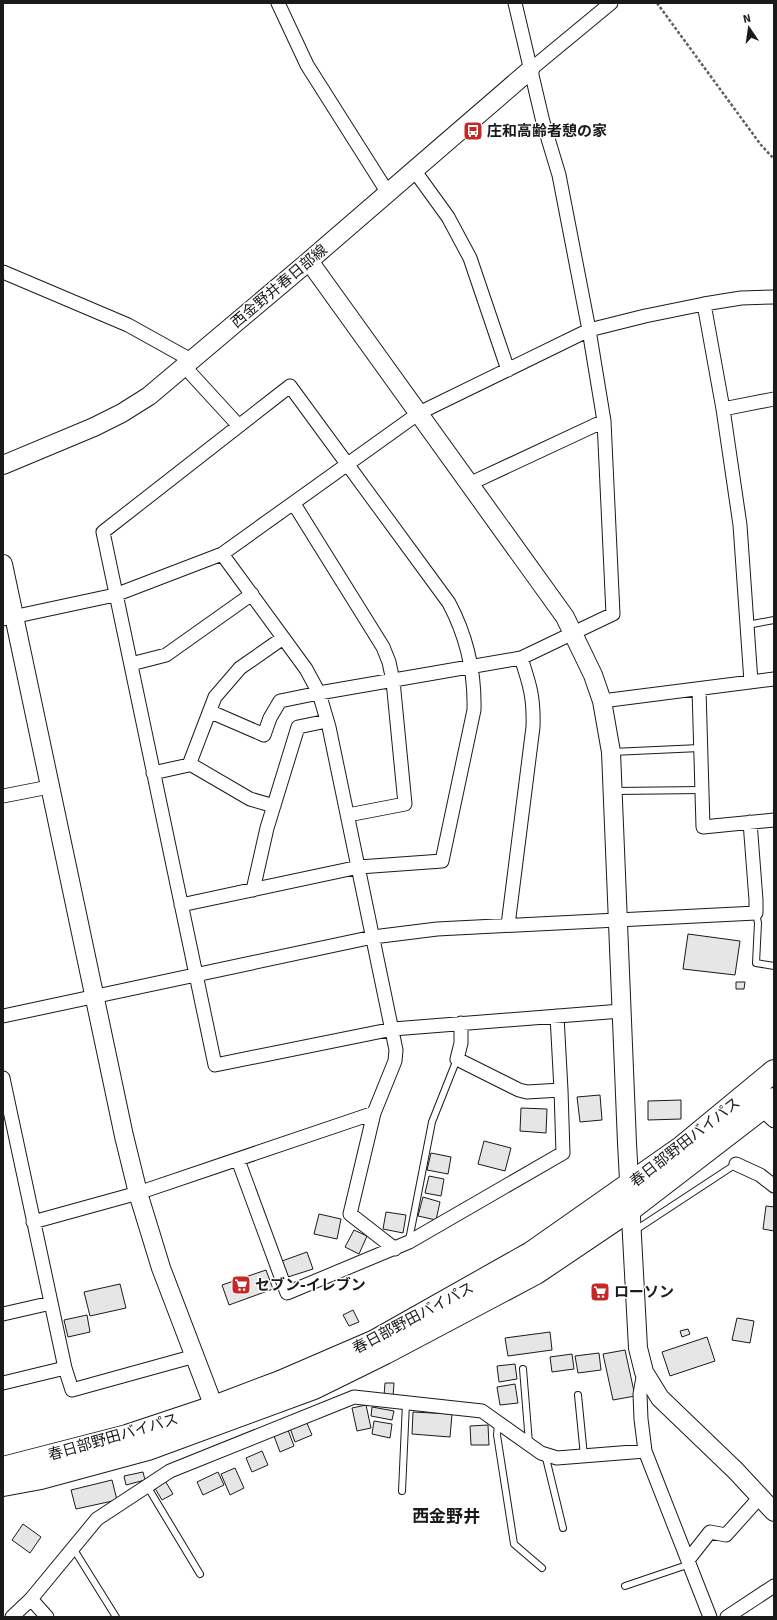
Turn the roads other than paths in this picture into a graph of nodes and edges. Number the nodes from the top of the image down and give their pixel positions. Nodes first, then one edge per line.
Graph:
1 (278, 3) edge
2 (515, 3) edge
3 (611, 3) edge
4 (530, 70) junction
5 (414, 170) junction
6 (388, 193) junction
7 (309, 261) junction
8 (3, 272) edge
9 (774, 297) edge
10 (704, 304) junction
11 (589, 330) junction
12 (188, 363) junction
13 (508, 370) junction
14 (774, 399) edge
15 (723, 409) junction
16 (419, 413) junction
17 (604, 421) junction
18 (239, 426) junction
19 (346, 464) junction
20 (3, 465) edge
21 (469, 484) junction
22 (294, 504) junction
23 (222, 554) junction
24 (3, 564) edge
25 (252, 594) junction
26 (115, 595) junction
27 (9, 618) edge
28 (774, 620) edge
29 (747, 625) junction
30 (574, 633) junction
31 (283, 638) junction
32 (521, 658) junction
33 (131, 664) junction
34 (472, 668) junction
35 (774, 679) edge
36 (393, 681) junction
37 (751, 682) junction
38 (699, 689) junction
39 (319, 693) junction
40 (602, 701) junction
41 (211, 712) junction
42 (327, 721) junction
43 (700, 748) junction
44 (611, 752) junction
45 (190, 764) junction
46 (153, 773) junction
47 (49, 787) junction
48 (702, 790) junction
49 (613, 792) junction
50 (3, 796) edge
51 (274, 806) junction
52 (348, 815) junction
53 (774, 820) edge
54 (750, 822) junction
55 (358, 868) junction
56 (253, 890) junction
57 (180, 905) junction
58 (756, 914) junction
59 (618, 920) junction
60 (508, 925) junction
61 (373, 937) junction
62 (774, 966) edge
63 (196, 976) junction
64 (94, 997) junction
65 (621, 1012) junction
66 (3, 1016) edge
67 (557, 1016) junction
68 (461, 1023) junction
69 (393, 1029) junction
70 (457, 1059) junction
71 (774, 1071) edge
72 (3, 1078) edge
73 (561, 1090) junction
74 (6, 1108) edge
75 (770, 1110) edge
76 (374, 1113) junction
77 (238, 1160) junction
78 (736, 1164) joint
79 (630, 1185) junction
80 (774, 1186) edge
81 (138, 1193) junction
82 (631, 1209) junction
83 (33, 1222) junction
84 (631, 1233) junction
85 (409, 1242) junction
86 (395, 1249) junction
87 (51, 1303) junction
88 (3, 1314) edge
89 (195, 1356) junction
90 (65, 1368) junction
91 (523, 1369) dead end
92 (644, 1372) junction
93 (3, 1383) edge
94 (578, 1395) dead end
95 (406, 1403) junction
96 (214, 1407) junction
97 (498, 1423) junction
98 (529, 1445) junction
99 (645, 1451) junction
100 (546, 1454) junction
101 (584, 1456) junction
102 (3, 1468) edge
103 (3, 1485) edge
104 (147, 1486) junction
105 (402, 1491) dead end
106 (760, 1497) junction
107 (774, 1512) edge
108 (563, 1528) dead end
109 (73, 1548) junction
110 (689, 1562) junction
111 (542, 1568) dead end
112 (200, 1574) dead end
113 (625, 1586) dead end
114 (774, 1586) edge
115 (31, 1599) junction
116 (3, 1615) edge
117 (7, 1617) edge
118 (12, 1617) edge
119 (47, 1617) edge
120 (116, 1617) edge
121 (710, 1617) edge
122 (727, 1617) edge

1 - 6 street
2 - 4 street
3 - 4 street
4 - 5 street, 西金野井春日部線
4 - 11 street
5 - 6 street, 西金野井春日部線
5 - 13 street
6 - 7 street, 西金野井春日部線
7 - 12 street, 西金野井春日部線
7 - 16 street
8 - 12 street
9 - 10 street
10 - 11 street
10 - 15 street
11 - 13 street
11 - 17 street
12 - 18 street
12 - 20 street, 西金野井春日部線
13 - 16 street
14 - 15 street
15 - 29 street
16 - 19 street
16 - 21 street
17 - 21 street
17 - 30 street
18 - 19 street
18 - 26 street
19 - 22 street
19 - 34 street
21 - 30 street
22 - 23 street
22 - 36 street
23 - 25 street
23 - 26 street
24 - 27 street
25 - 31 street
25 - 33 street
26 - 27 street
26 - 33 street
27 - 47 street
28 - 29 lane
29 - 37 street
30 - 32 street
30 - 40 street
31 - 39 street
31 - 41 street
32 - 34 street
32 - 60 street
33 - 46 street
34 - 36 street
34 - 55 street
35 - 37 street
36 - 39 street
36 - 52 street
37 - 38 street
38 - 40 street
38 - 43 street
39 - 41 street
39 - 42 street
40 - 44 street
41 - 45 street
42 - 51 street
42 - 52 street
43 - 44 lane
43 - 48 street
44 - 49 street
45 - 46 street
45 - 51 street
46 - 57 street
47 - 50 street
47 - 64 street
48 - 49 lane
48 - 54 street
49 - 59 street
51 - 56 street
52 - 55 street
53 - 54 street
54 - 58 street
55 - 56 street
55 - 61 street
56 - 57 street
57 - 63 street
58 - 59 street
58 - 62 lane
59 - 60 street
59 - 65 street
60 - 61 street
61 - 63 street
61 - 69 street
63 - 64 street
63 - 69 street
64 - 66 street
64 - 81 street
65 - 67 street
65 - 79 street
67 - 68 street
67 - 73 street
68 - 69 street
68 - 70 street
69 - 76 street
70 - 73 street
70 - 85 lane
71 - 79 highway, 春日部野田バイパス
72 - 74 street
73 - 85 street
74 - 83 street
75 - 82 highway, 春日部野田バイパス
76 - 77 street
76 - 86 street
77 - 81 street
77 - 86 street
78 - 80 street
78 - 84 lane
79 - 82 street
79 - 96 highway, 春日部野田バイパス
81 - 83 street
81 - 89 street
82 - 84 street
82 - 103 highway, 春日部野田バイパス
83 - 87 street
84 - 92 street
85 - 86 street
87 - 88 street
87 - 90 street
89 - 90 street
89 - 96 street
90 - 93 street
91 - 98 lane
92 - 99 street
92 - 106 street
94 - 101 lane
95 - 97 street
95 - 104 street
95 - 105 lane
96 - 102 highway, 春日部野田バイパス
97 - 98 street
97 - 111 lane
98 - 100 street
99 - 101 street
99 - 110 street
100 - 101 street
100 - 108 lane
104 - 109 street
104 - 112 lane
106 - 107 street
106 - 110 street
109 - 115 street
109 - 120 lane
110 - 113 lane
110 - 121 street
114 - 122 street
115 - 118 street
115 - 119 street
116 - 117 street

